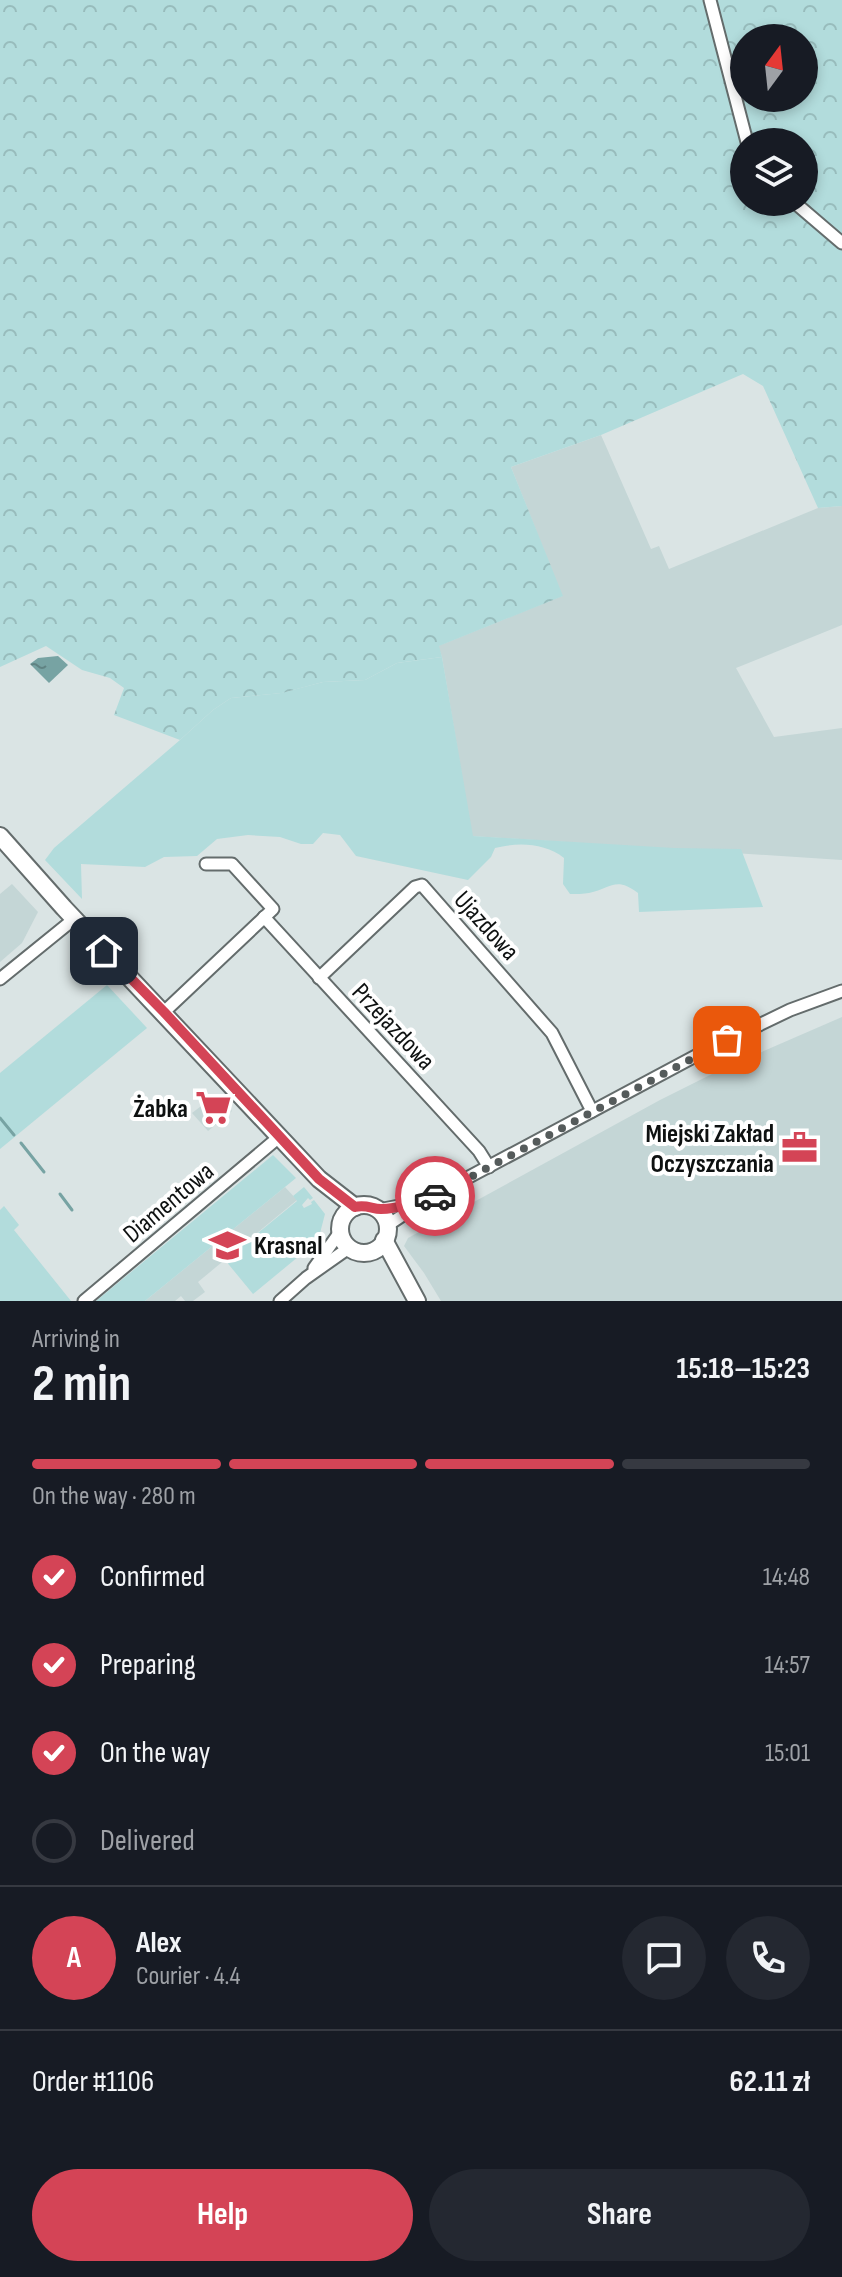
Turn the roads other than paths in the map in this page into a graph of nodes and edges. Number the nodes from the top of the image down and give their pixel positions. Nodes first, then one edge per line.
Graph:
1 (710, 0) edge
2 (743, 128) edge
3 (810, 216) edge
4 (842, 243) edge
5 (0, 836) edge
6 (206, 864) dead end
7 (264, 917) junction
8 (74, 919) junction
9 (319, 978) junction
10 (0, 979) edge
11 (842, 991) edge
12 (164, 1012) junction
13 (592, 1111) junction
14 (279, 1137) junction
15 (489, 1167) junction
16 (319, 1179) junction
17 (424, 1201) junction
18 (355, 1207) junction
19 (378, 1210) junction
20 (341, 1226) junction
21 (382, 1239) junction
22 (350, 1247) junction
23 (306, 1278) junction
24 (84, 1301) edge
25 (280, 1301) edge
26 (417, 1301) edge

1 - 2 street
3 - 4 street
5 - 8 main road
6 - 7 street
7 - 9 street, Przejazdowa
7 - 12 street
8 - 10 street
8 - 12 main road
9 - 13 street, Ujazdowa
9 - 15 street, Przejazdowa
11 - 13 street
12 - 14 main road
13 - 15 street
14 - 16 main road
14 - 24 street, Diamentowa
15 - 17 street
16 - 18 main road
16 - 20 main road
17 - 19 street
17 - 21 street
18 - 19 main road
18 - 20 main road
19 - 21 main road
20 - 22 main road
20 - 23 street
21 - 22 main road
21 - 26 main road
22 - 23 street
23 - 25 street

